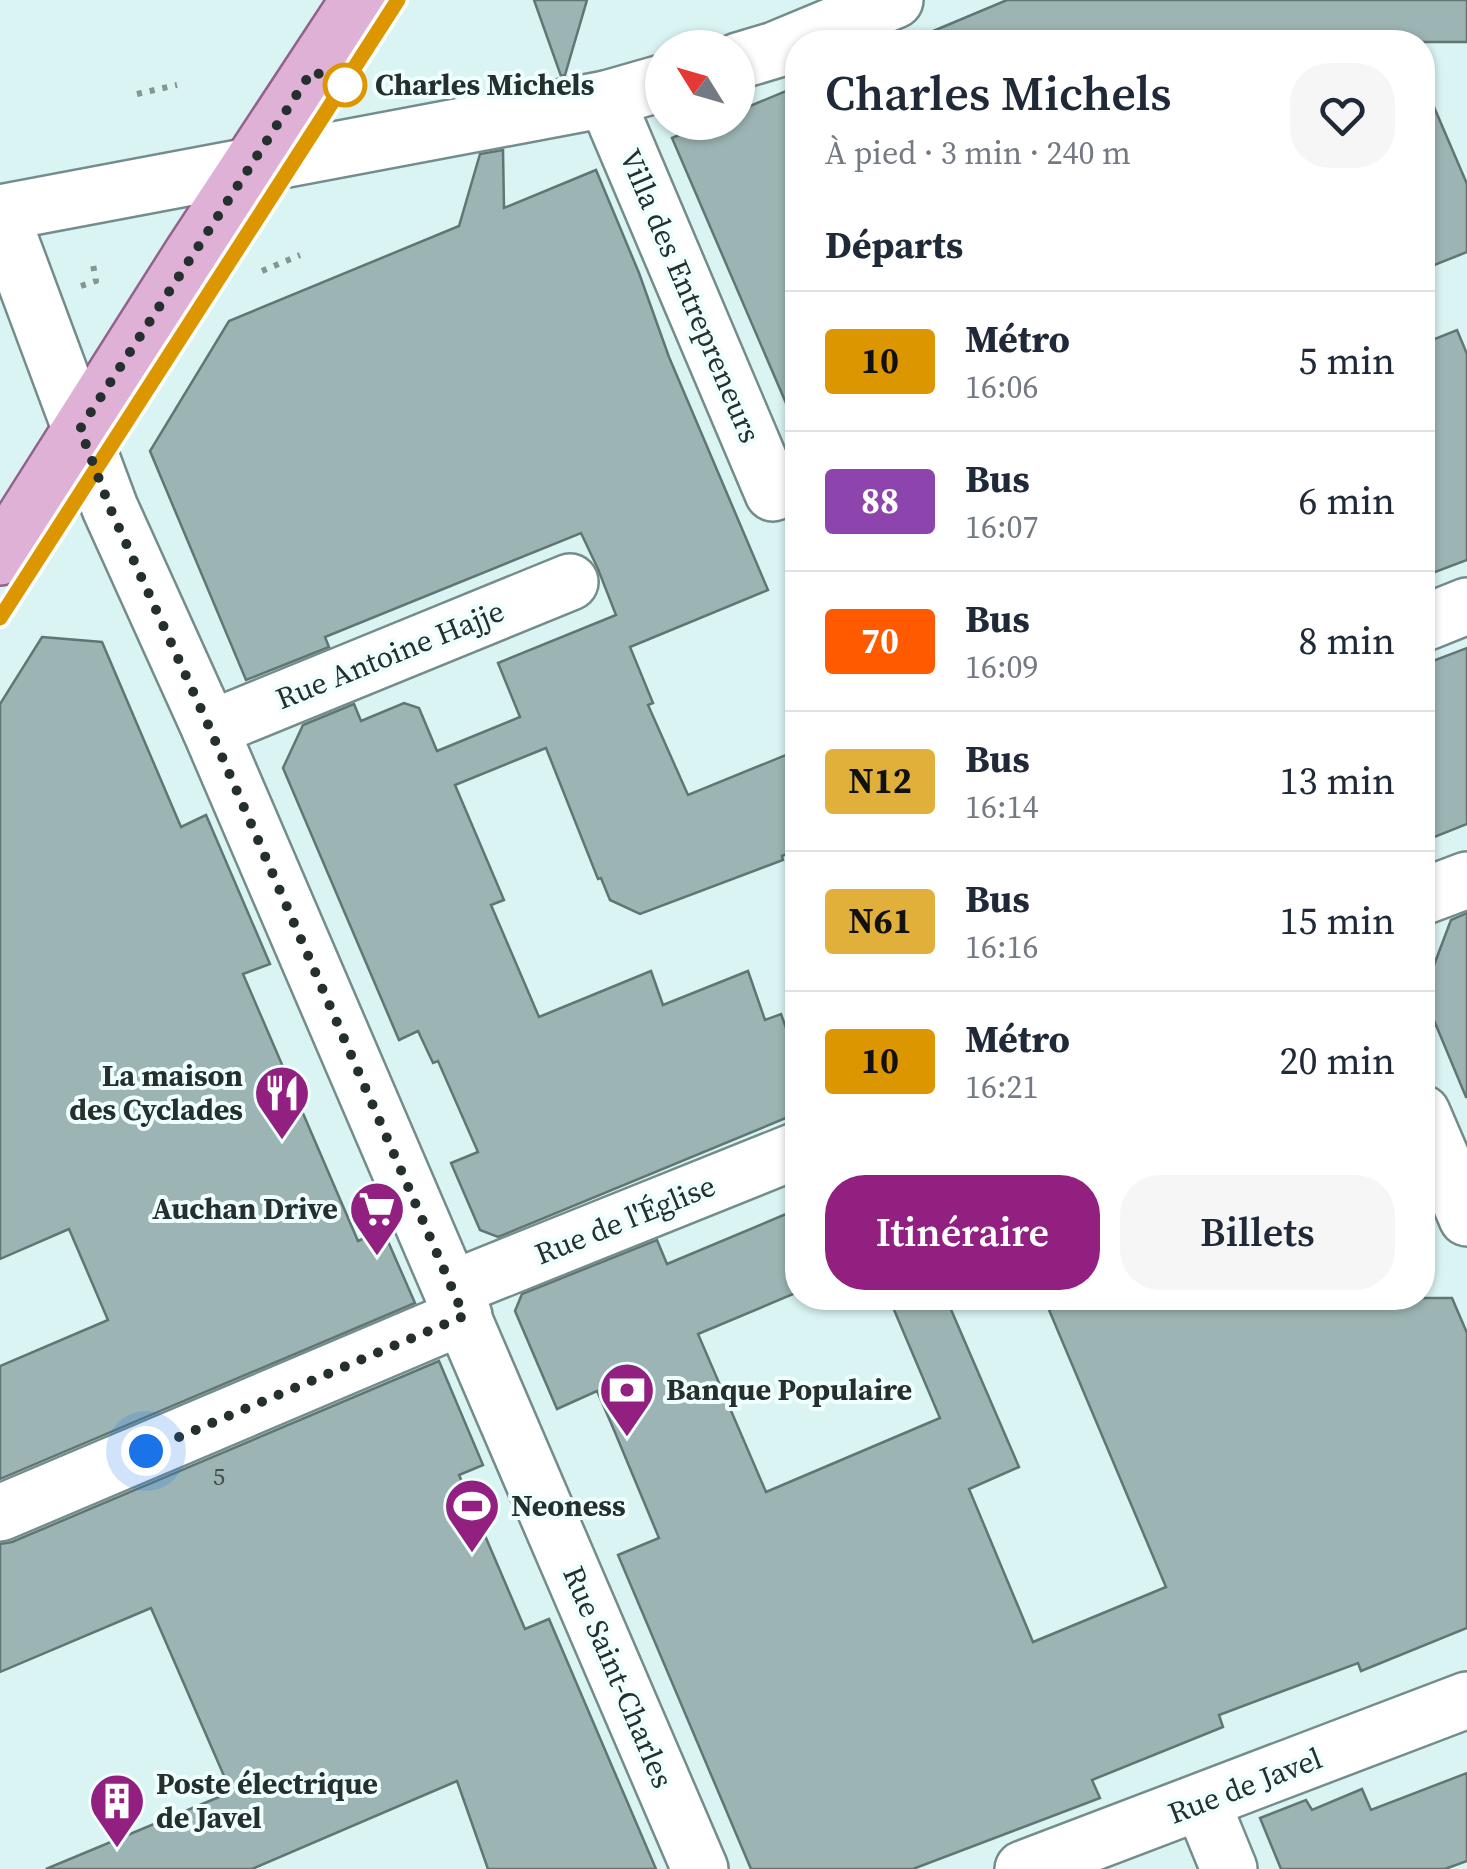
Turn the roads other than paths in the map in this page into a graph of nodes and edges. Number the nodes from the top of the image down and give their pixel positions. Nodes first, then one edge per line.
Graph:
1 (359, 0) edge
2 (894, 0) edge
3 (823, 30) edge
4 (785, 46) edge
5 (755, 56) edge
6 (645, 88) edge
7 (606, 99) junction
8 (248, 168) junction
9 (0, 213) edge
10 (80, 429) junction
11 (774, 493) dead end
12 (0, 556) edge
13 (570, 582) dead end
14 (1467, 606) edge
15 (1435, 619) edge
16 (210, 729) junction
17 (1467, 880) edge
18 (1435, 892) edge
19 (1435, 1143) edge
20 (785, 1156) edge
21 (1467, 1218) edge
22 (458, 1303) junction
23 (0, 1512) edge
24 (1467, 1700) edge
25 (1202, 1803) junction
26 (700, 1869) edge
27 (1022, 1869) edge
28 (1229, 1869) edge

1 - 8 main road
2 - 3 street
4 - 5 street
6 - 7 street
7 - 8 street
7 - 11 street, Villa des Entrepreneurs
8 - 9 street
8 - 10 main road
9 - 10 street, Rue Saint-Charles
10 - 12 main road
10 - 16 street, Rue Saint-Charles
13 - 16 street, Rue Antoine Hajje
14 - 15 street
16 - 22 street, Rue Saint-Charles
17 - 18 street
19 - 21 street
20 - 22 street, Rue de l'Église
22 - 23 street, Rue de l'Église
22 - 26 street, Rue Saint-Charles
24 - 25 street, Rue de Javel
25 - 27 street, Rue de Javel
25 - 28 street

